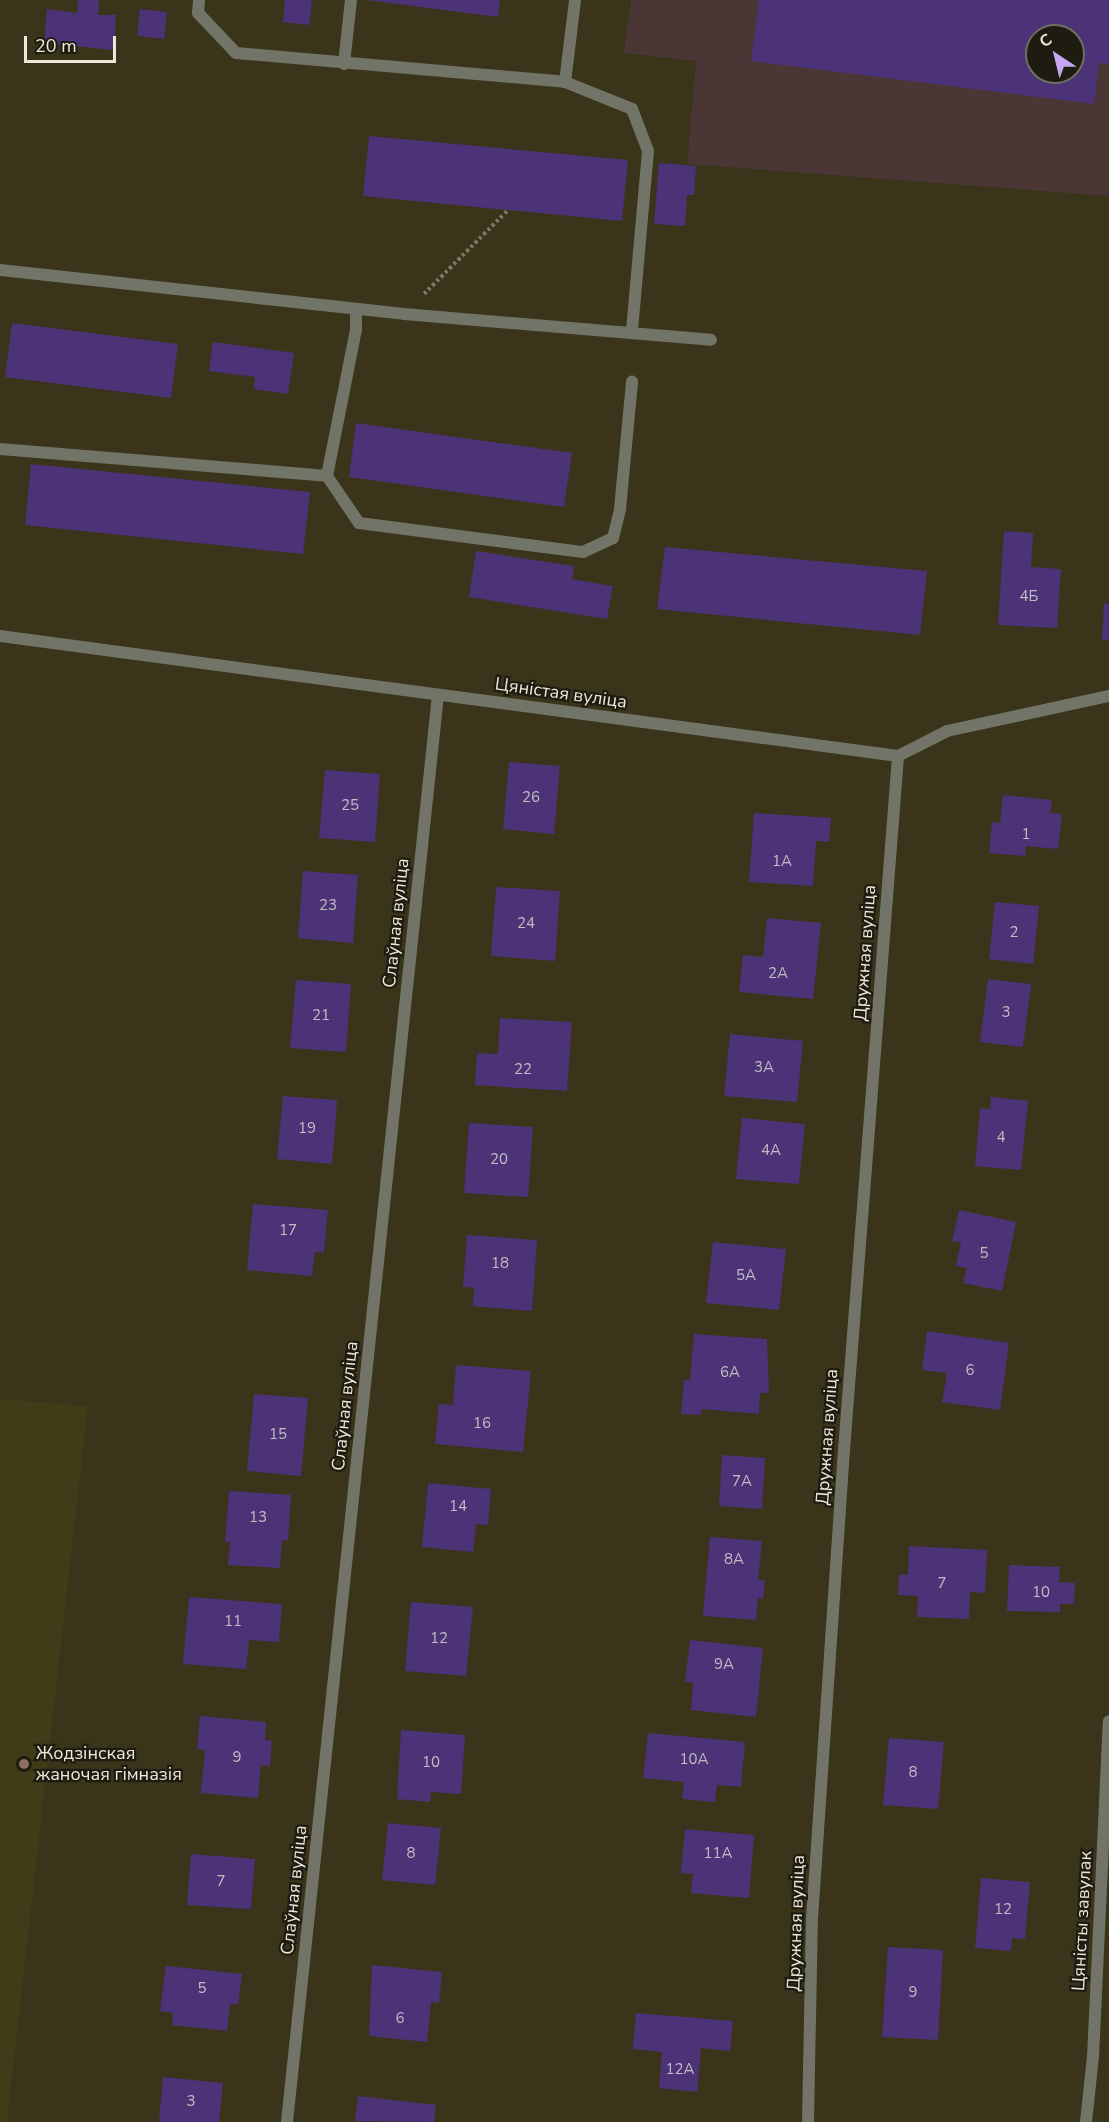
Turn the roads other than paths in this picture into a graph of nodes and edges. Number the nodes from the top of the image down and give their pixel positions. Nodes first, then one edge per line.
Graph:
1 (199, 0) edge
2 (351, 0) edge
3 (575, 0) edge
4 (344, 64) junction
5 (565, 82) junction
6 (0, 270) edge
7 (356, 309) junction
8 (632, 331) junction
9 (711, 340) dead end
10 (632, 382) dead end
11 (0, 449) edge
12 (327, 476) junction
13 (0, 636) edge
14 (438, 694) junction
15 (1109, 696) edge
16 (898, 756) junction
17 (1109, 1721) edge
18 (287, 2122) edge
19 (808, 2122) edge
20 (1086, 2122) edge

1 - 4 street
2 - 4 street
3 - 5 street
4 - 5 street
5 - 8 street
6 - 7 street
7 - 8 street
7 - 12 street
8 - 9 street
10 - 12 street
11 - 12 street
13 - 14 street, Цяністая вуліца
14 - 16 street, Цяністая вуліца
14 - 18 street, Слаўная вуліца
15 - 16 street
16 - 19 street, Дружная вуліца
17 - 20 street, Цяністы завулак

